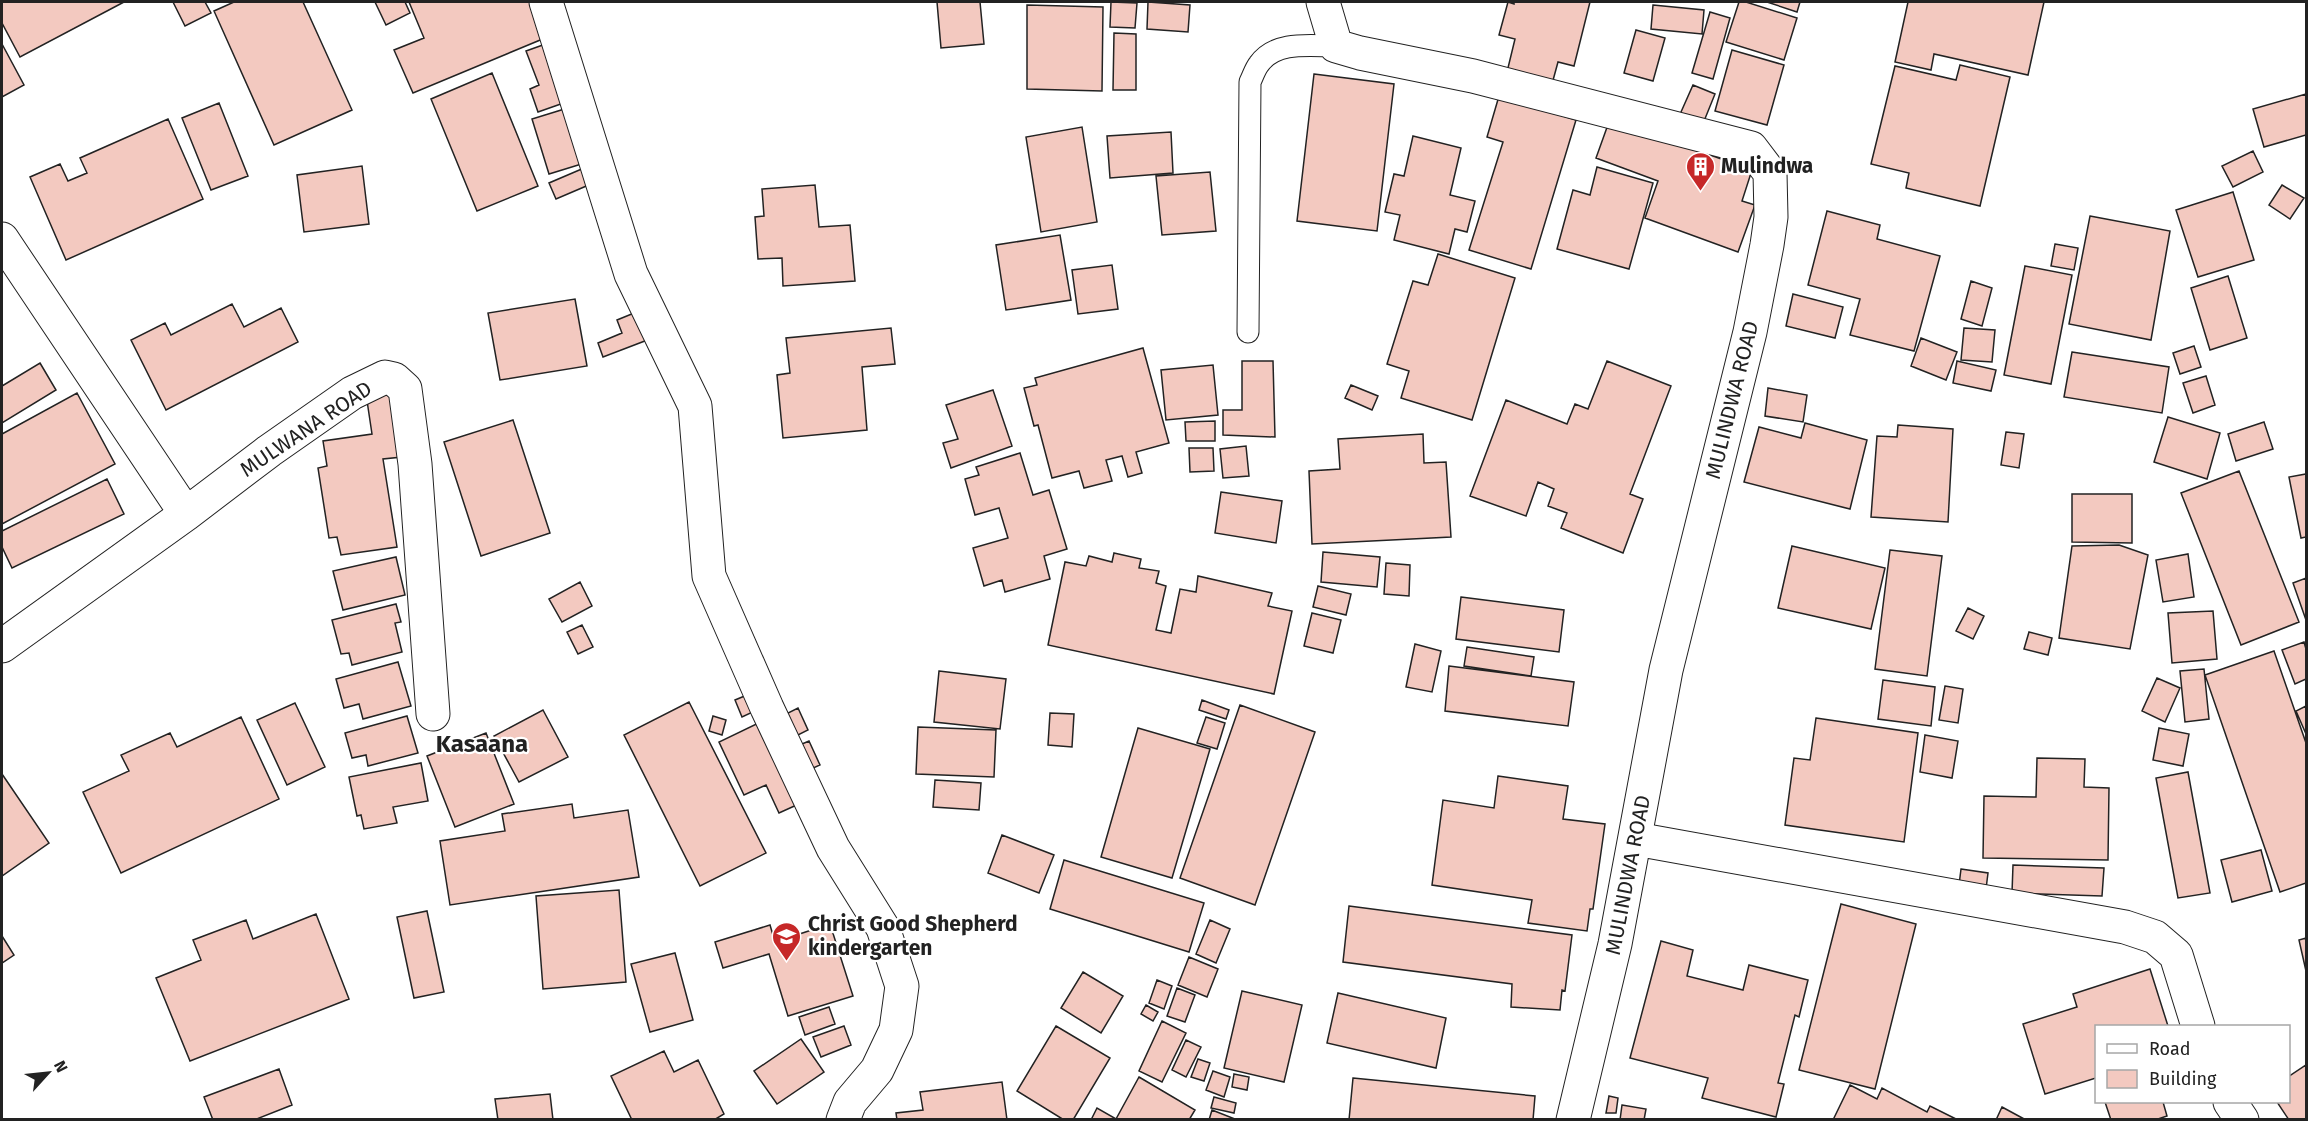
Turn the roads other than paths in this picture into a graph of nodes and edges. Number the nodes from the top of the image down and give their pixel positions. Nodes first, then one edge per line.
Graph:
1 (546, 2) edge
2 (1323, 2) edge
3 (1336, 46) junction
4 (2, 239) edge
5 (1248, 332) dead end
6 (186, 514) junction
7 (2, 646) edge
8 (433, 714) dead end
9 (1636, 839) junction
10 (2198, 1025) edge
11 (2231, 1103) edge
12 (843, 1119) edge
13 (1572, 1119) edge
14 (2242, 1119) edge

1 - 12 street
2 - 3 street
3 - 5 lane
3 - 9 street, MULINDWA ROAD
4 - 6 street
6 - 7 street, MULWANA ROAD
6 - 8 street, MULWANA ROAD
9 - 10 street
9 - 13 street, MULINDWA ROAD
11 - 14 street

